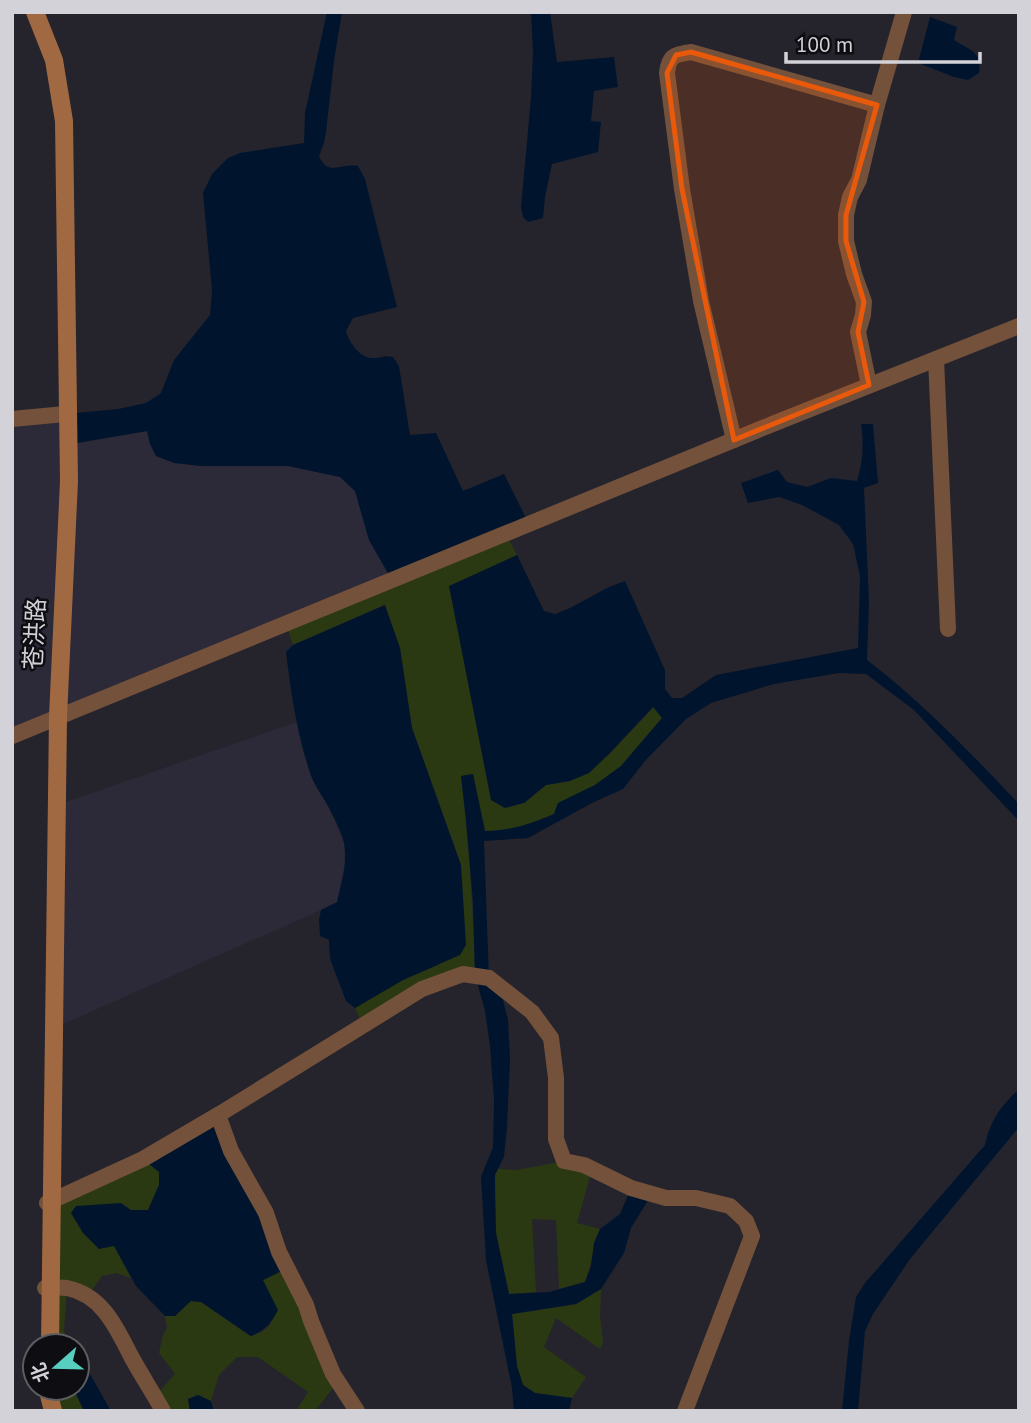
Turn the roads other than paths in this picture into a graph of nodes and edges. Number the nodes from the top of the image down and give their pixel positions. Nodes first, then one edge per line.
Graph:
1 (34, 12) edge
2 (904, 12) edge
3 (877, 106) junction
4 (1019, 326) edge
5 (936, 359) junction
6 (869, 385) junction
7 (65, 414) junction
8 (12, 419) edge
9 (734, 440) junction
10 (947, 629) dead end
11 (57, 718) junction
12 (12, 736) edge
13 (218, 1115) junction
14 (49, 1202) junction
15 (48, 1288) junction
16 (47, 1332) edge
17 (163, 1411) edge
18 (356, 1411) edge
19 (685, 1411) edge

1 - 7 main road, 苍洪路
1 - 11 main road
2 - 3 street
3 - 6 street
3 - 9 street
4 - 5 street
5 - 6 street
5 - 10 street
6 - 9 street
7 - 8 street
7 - 11 main road, 苍洪路
9 - 11 street
11 - 12 street
11 - 14 main road, 苍洪路
13 - 14 street
13 - 18 street
13 - 19 street
14 - 15 main road, 苍洪路
15 - 16 main road, 苍洪路
15 - 17 street

